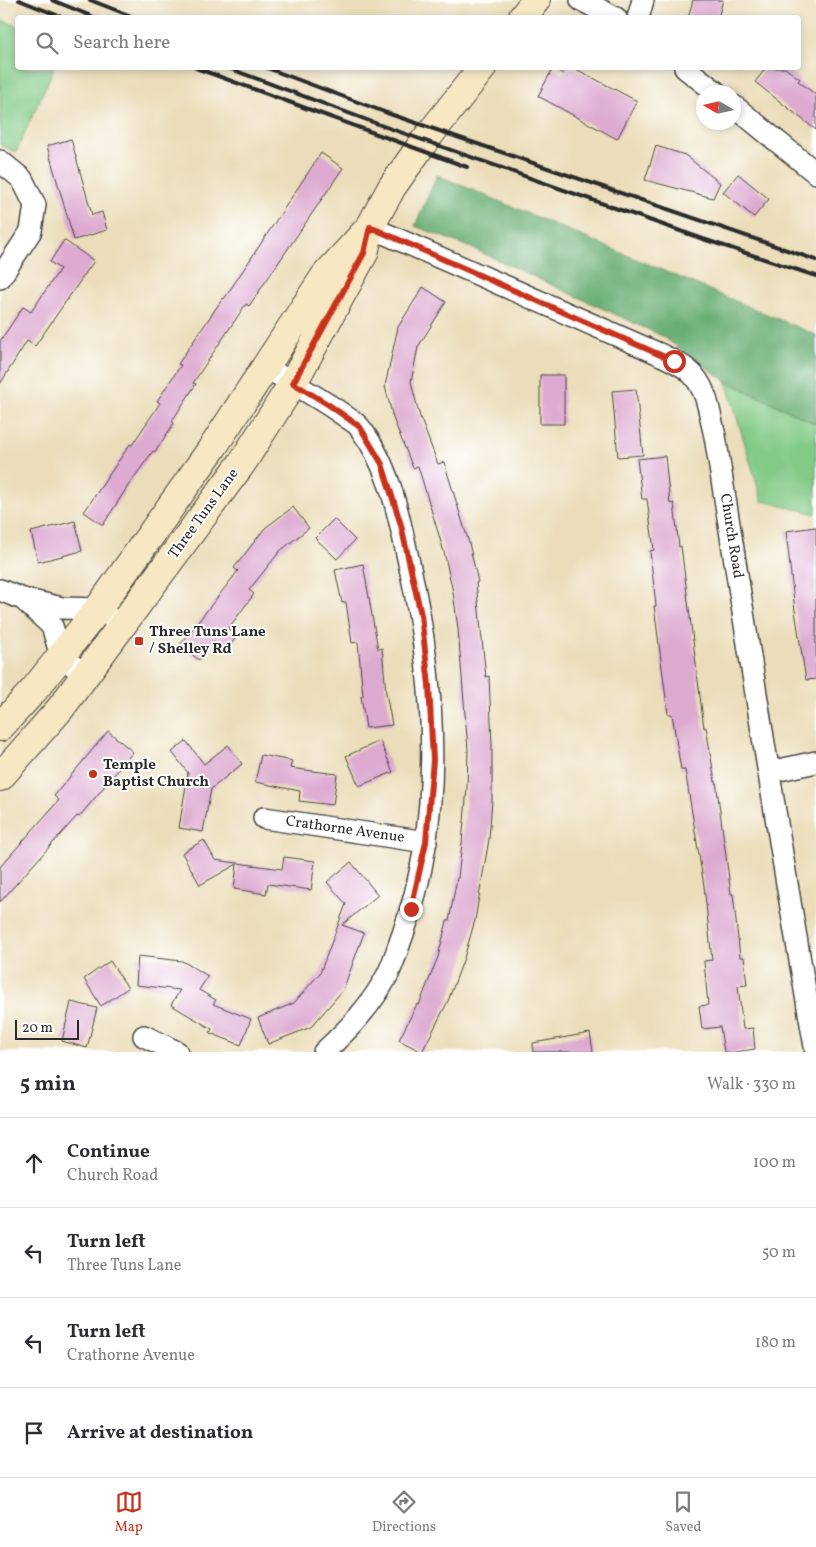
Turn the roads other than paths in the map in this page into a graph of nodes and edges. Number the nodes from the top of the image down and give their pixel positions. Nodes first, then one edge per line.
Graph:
1 (536, 0) edge
2 (581, 0) edge
3 (644, 0) edge
4 (524, 15) edge
5 (610, 15) edge
6 (639, 15) edge
7 (480, 70) edge
8 (688, 70) edge
9 (707, 85) edge
10 (741, 112) edge
11 (0, 160) edge
12 (816, 173) edge
13 (370, 227) junction
14 (0, 278) edge
15 (265, 367) junction
16 (293, 383) junction
17 (0, 590) edge
18 (23, 599) junction
19 (98, 608) junction
20 (122, 626) junction
21 (61, 656) junction
22 (85, 675) junction
23 (0, 727) edge
24 (816, 762) edge
25 (770, 772) junction
26 (0, 777) edge
27 (264, 818) dead end
28 (426, 842) junction
29 (144, 1036) dead end
30 (177, 1052) edge
31 (324, 1052) edge
32 (816, 1052) edge

1 - 4 street
2 - 5 street
3 - 6 street
7 - 13 street, Three Tuns Lane
8 - 9 street
10 - 12 street
11 - 14 street
13 - 15 street, Three Tuns Lane
13 - 16 street, Three Tuns Lane
13 - 25 street, Church Road
15 - 16 street, Crathorne Avenue
15 - 19 street, Three Tuns Lane
16 - 20 street, Three Tuns Lane
16 - 28 street, Crathorne Avenue
17 - 18 street
18 - 19 street
18 - 21 street
19 - 20 street
19 - 21 street, Three Tuns Lane
20 - 22 street, Three Tuns Lane
21 - 22 street
21 - 23 street, Three Tuns Lane
22 - 26 street, Three Tuns Lane
24 - 25 street
25 - 32 street, Church Road
27 - 28 street, Crathorne Avenue
28 - 31 street, Crathorne Avenue
29 - 30 street

